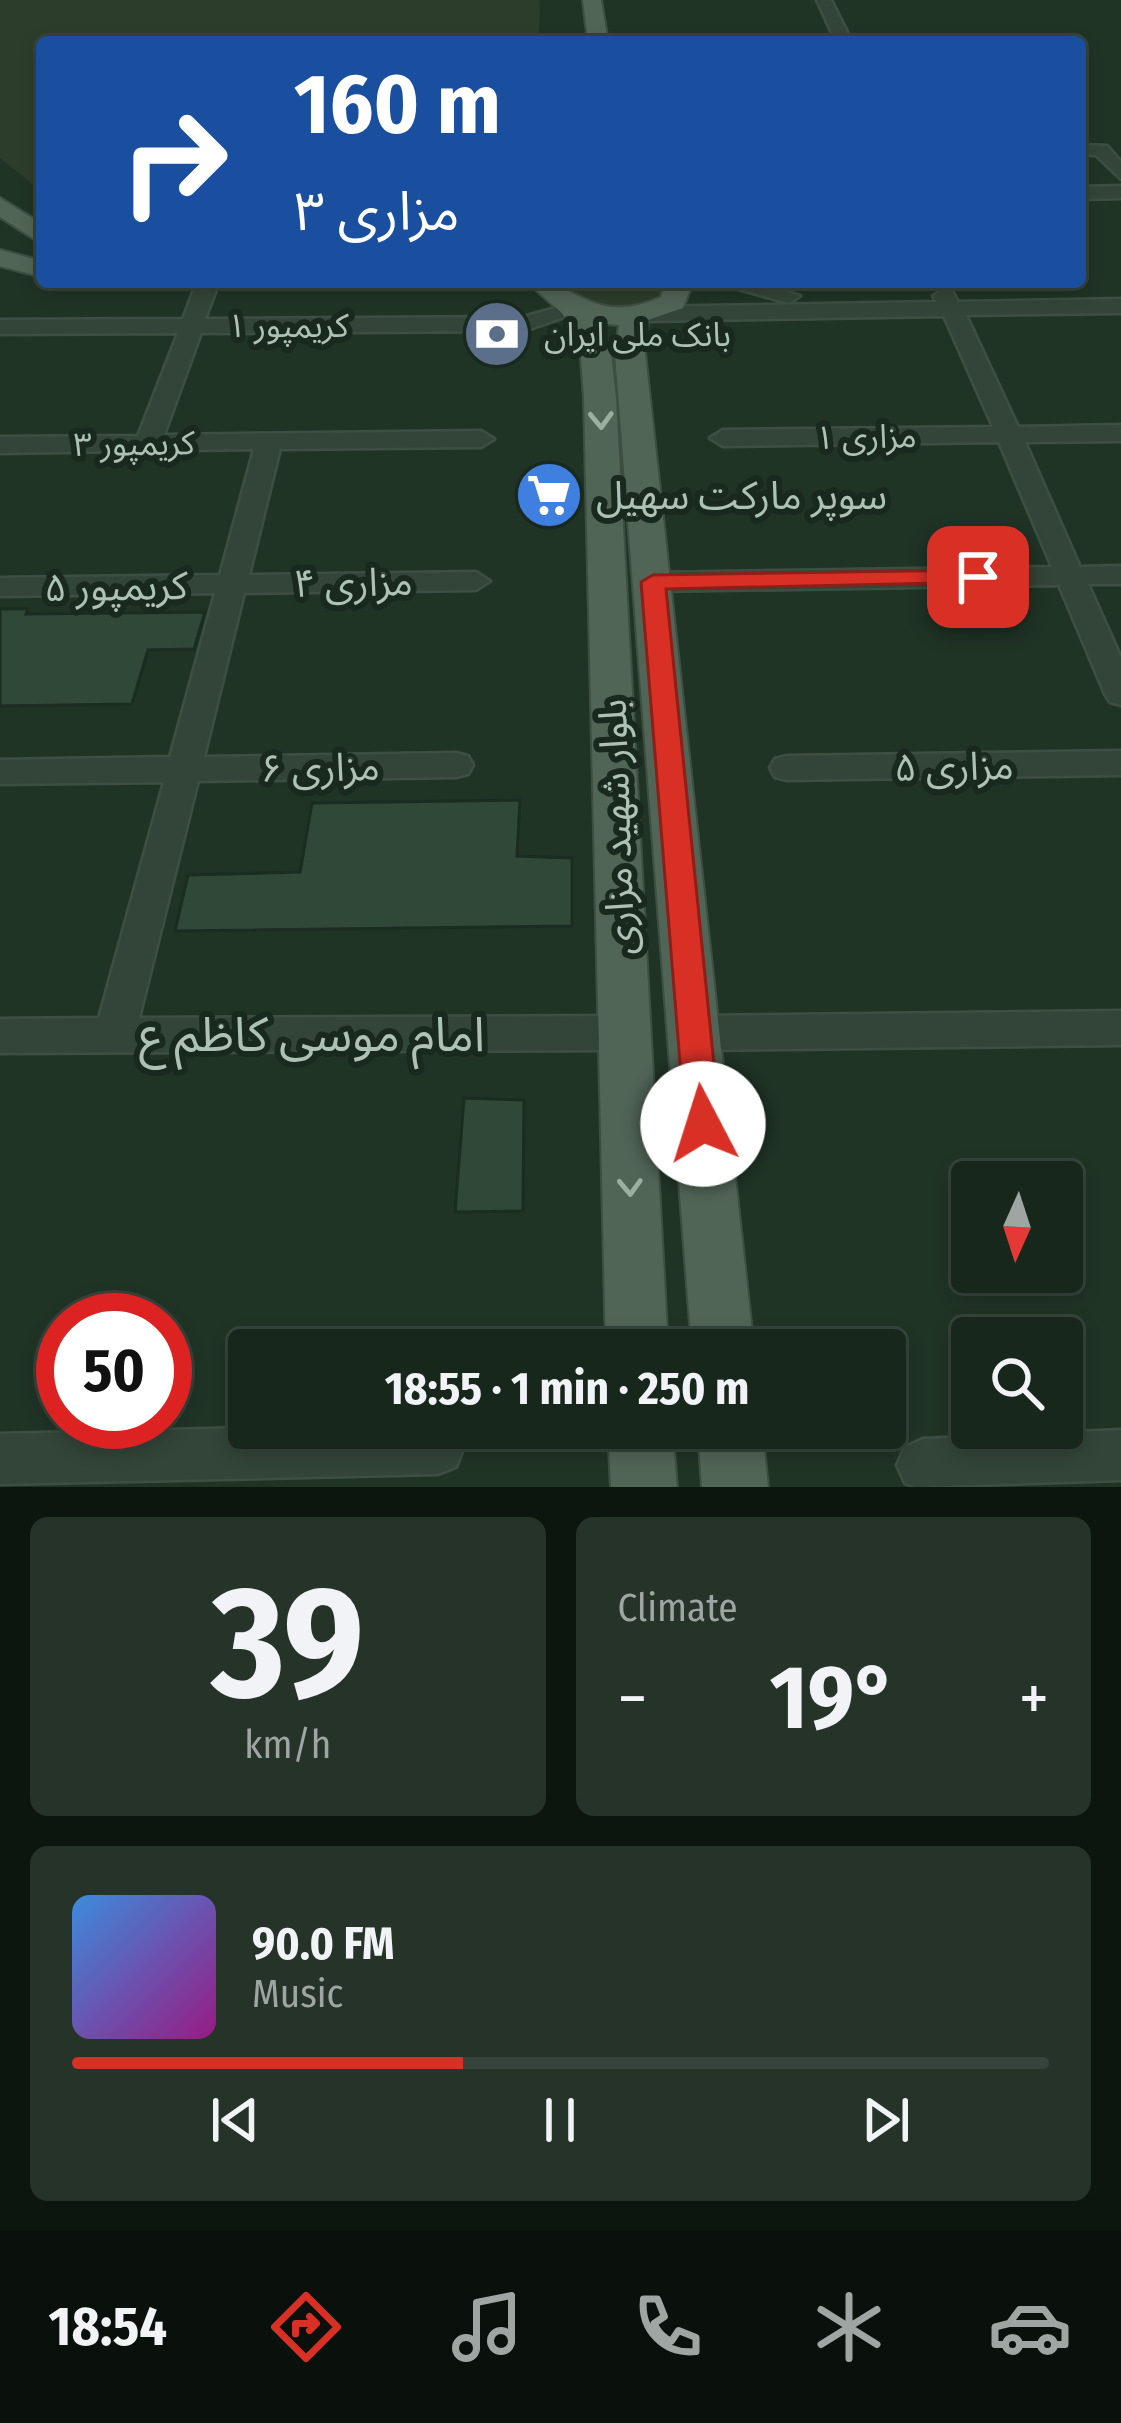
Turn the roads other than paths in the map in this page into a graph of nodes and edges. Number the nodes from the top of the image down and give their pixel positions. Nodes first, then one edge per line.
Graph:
1 (592, 0) edge
2 (824, 0) edge
3 (597, 36) edge
4 (841, 36) edge
5 (1086, 150) edge
6 (1121, 173) edge
7 (1121, 192) edge
8 (1086, 193) edge
9 (0, 205) edge
10 (36, 232) edge
11 (4, 264) edge
12 (36, 268) edge
13 (206, 288) edge
14 (677, 288) edge
15 (759, 288) edge
16 (972, 289) edge
17 (548, 290) edge
18 (1121, 293) edge
19 (948, 302) junction
20 (1121, 306) edge
21 (639, 315) junction
22 (191, 326) junction
23 (0, 327) edge
24 (1121, 433) edge
25 (1008, 434) junction
26 (723, 438) dead end
27 (481, 439) dead end
28 (268, 441) junction
29 (148, 443) junction
30 (0, 445) edge
31 (1067, 575) junction
32 (1121, 575) edge
33 (476, 580) dead end
34 (653, 582) junction
35 (232, 584) junction
36 (0, 587) edge
37 (1121, 694) edge
38 (1121, 764) edge
39 (456, 765) dead end
40 (787, 768) dead end
41 (184, 769) junction
42 (0, 772) edge
43 (1121, 1028) edge
44 (695, 1033) junction
45 (115, 1034) junction
46 (624, 1034) junction
47 (0, 1036) edge
48 (636, 1329) edge
49 (721, 1329) edge
50 (398, 1449) edge
51 (641, 1449) edge
52 (732, 1449) edge
53 (1121, 1455) edge
54 (0, 1459) edge
55 (923, 1465) dead end
56 (644, 1487) edge
57 (735, 1487) edge

1 - 3 main road
2 - 4 street
5 - 6 street
7 - 8 street
9 - 10 main road
11 - 12 main road
13 - 22 street
14 - 21 main road
15 - 19 street
16 - 18 street
16 - 19 street
17 - 21 main road
17 - 22 street, کریمپور ۱
17 -> 46 main road, بلوار شهید مزاری
19 - 20 street
19 - 21 street
19 - 25 street
21 - 34 main road, بلوار شهید مزاری
22 - 23 street, کریمپور ۱
22 - 29 street
24 - 25 street, مزاری ۱
25 - 26 street, مزاری ۱
25 - 31 street
27 - 28 street, کریمپور ۳
28 - 29 street, کریمپور ۳
28 - 35 street
29 - 30 street, کریمپور ۳
31 - 32 street
31 - 34 street
31 - 37 street
33 - 35 street, مزاری ۴
34 - 44 main road, بلوار شهید مزاری
35 - 36 street, کریمپور ۵
35 - 41 street
38 - 40 street, مزاری ۵
39 - 41 street, مزاری ۶
41 - 42 street, مزاری ۶
41 - 45 street
43 - 44 street
44 - 46 main road
44 - 49 main road, بلوار شهید مزاری
45 - 46 street, امام موسی کاظم ع
45 - 47 street, امام موسی کاظم ع
46 -> 48 main road, بلوار شهید مزاری
50 - 54 street
51 - 56 main road
52 - 57 main road
53 - 55 street

